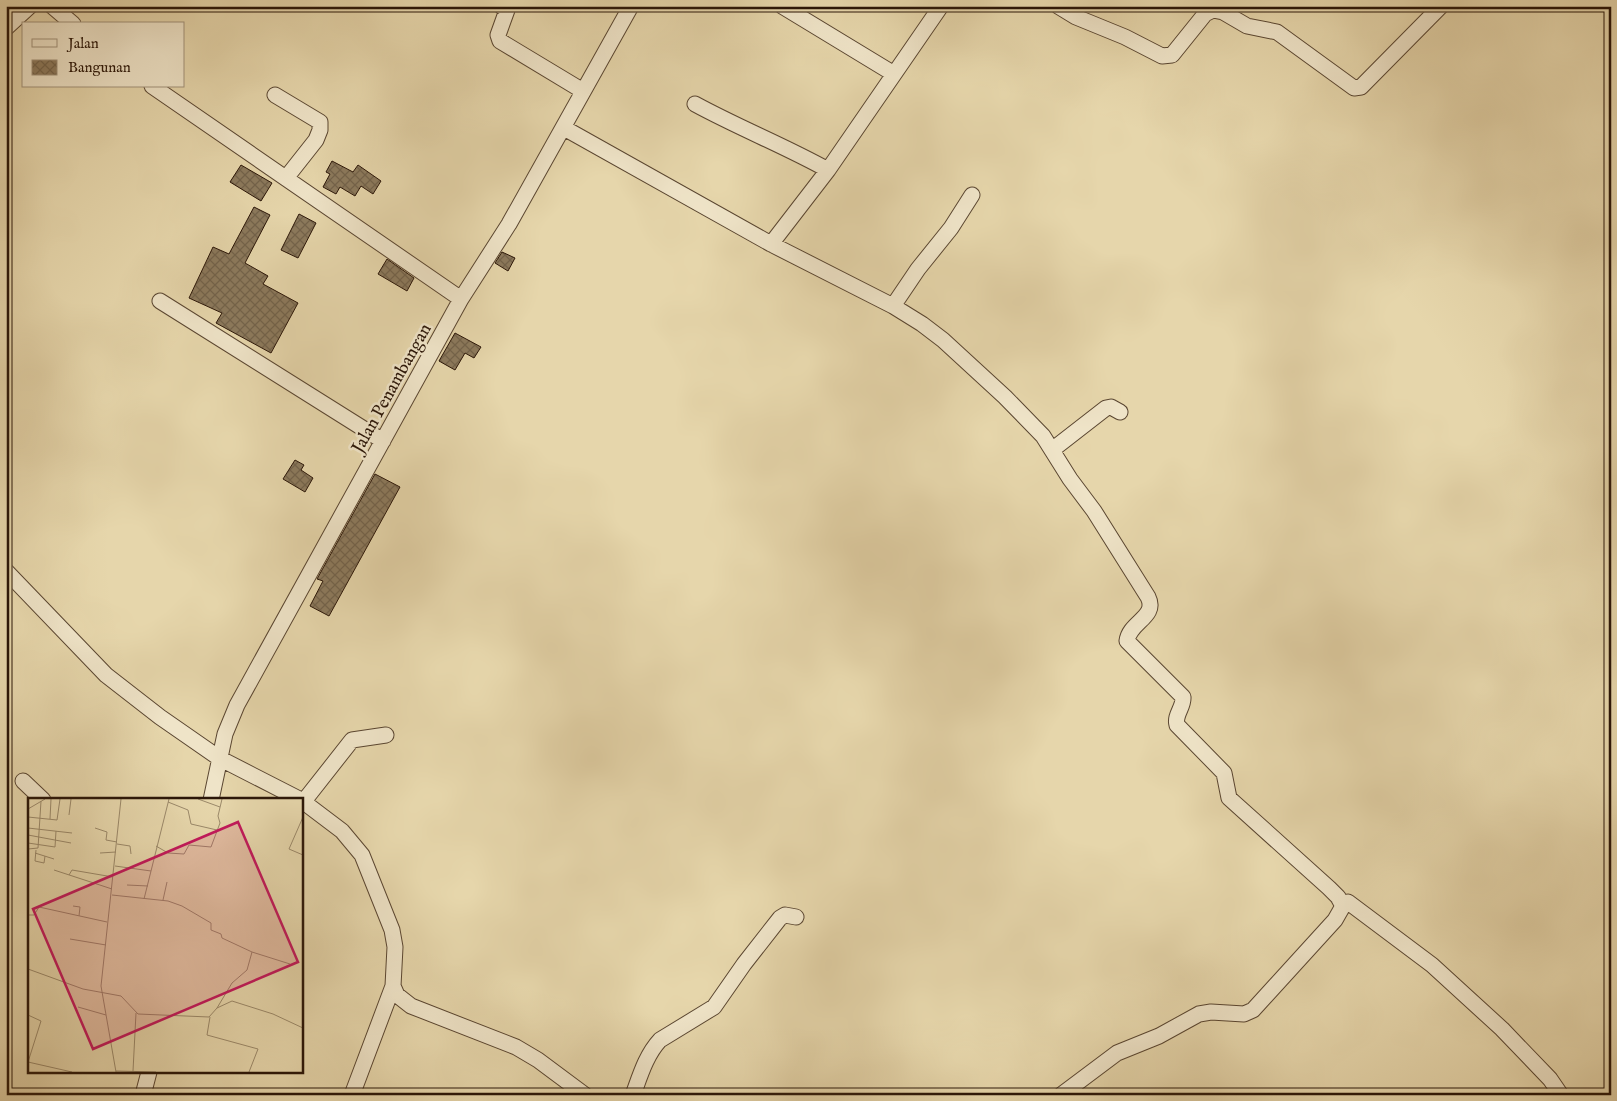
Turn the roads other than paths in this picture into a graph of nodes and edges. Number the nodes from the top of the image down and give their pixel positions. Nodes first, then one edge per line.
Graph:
1 (30, 6) edge
2 (52, 6) edge
3 (500, 6) edge
4 (782, 6) edge
5 (941, 6) edge
6 (1058, 6) edge
7 (1441, 6) edge
8 (625, 8) edge
9 (71, 22) edge
10 (6, 28) edge
11 (894, 74) junction
12 (155, 88) edge
13 (583, 91) junction
14 (275, 96) dead end
15 (696, 104) dead end
16 (564, 128) junction
17 (828, 170) junction
18 (286, 178) junction
19 (972, 195) dead end
20 (771, 244) junction
21 (461, 299) junction
22 (160, 301) dead end
23 (893, 306) junction
24 (1120, 412) dead end
25 (383, 441) junction
26 (1052, 450) junction
27 (6, 571) edge
28 (386, 735) dead end
29 (219, 758) junction
30 (23, 781) dead end
31 (41, 798) edge
32 (211, 798) edge
33 (298, 798) edge
34 (302, 800) edge
35 (1343, 906) junction
36 (796, 917) dead end
37 (393, 986) junction
38 (149, 1074) edge
39 (144, 1095) edge
40 (352, 1095) edge
41 (585, 1095) edge
42 (632, 1095) edge
43 (1061, 1095) edge
44 (1561, 1095) edge

1 - 10 street
2 - 9 street
3 - 13 street
4 - 11 street
5 - 11 street
6 - 7 street
8 - 13 street, Jalan Penambangan
11 - 17 street
12 - 18 street
13 - 16 street, Jalan Penambangan
14 - 18 street
15 - 17 street
16 - 20 street
16 - 21 street, Jalan Penambangan
17 - 20 street
18 - 21 street
19 - 23 street
20 - 23 street
21 - 25 street, Jalan Penambangan
22 - 25 street
23 - 26 street
24 - 26 street
25 - 29 street, Jalan Penambangan
26 - 35 street
27 - 29 street
28 - 34 street
29 - 32 street, Jalan Penambangan
29 - 33 street
30 - 31 street
34 - 37 street
35 - 43 street
35 - 44 street
36 - 42 street
37 - 40 street
37 - 41 street
38 - 39 street

